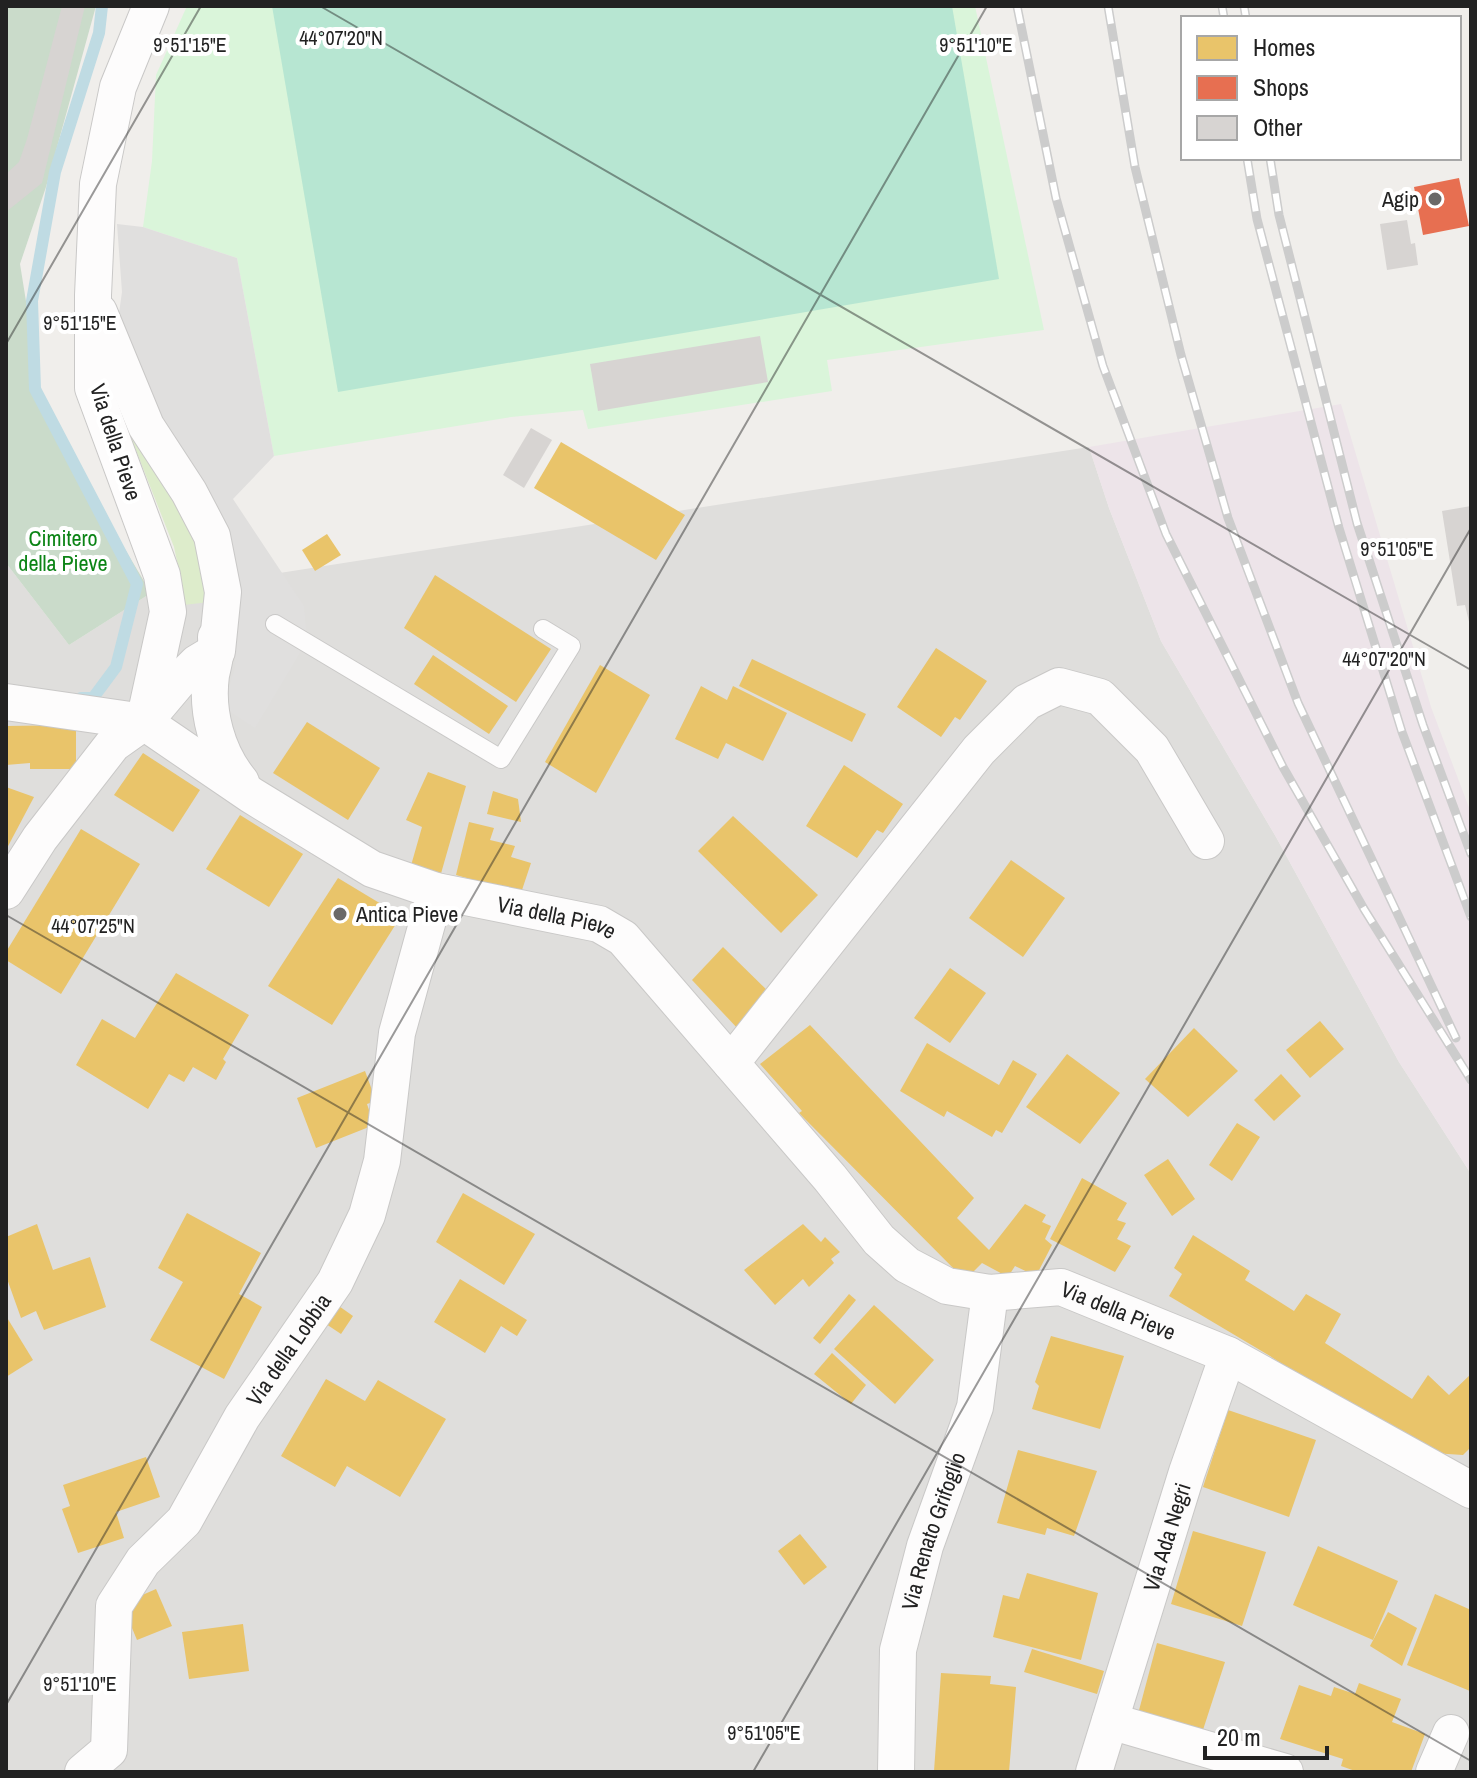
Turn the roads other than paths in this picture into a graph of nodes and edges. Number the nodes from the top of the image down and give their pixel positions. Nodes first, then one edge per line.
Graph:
1 (151, 6) edge
2 (93, 295) junction
3 (275, 624) dead end
4 (543, 629) dead end
5 (165, 632) junction
6 (217, 651) junction
7 (6, 702) edge
8 (144, 722) junction
9 (251, 795) junction
10 (1206, 841) dead end
11 (6, 891) edge
12 (436, 891) junction
13 (731, 1063) junction
14 (990, 1293) junction
15 (1228, 1355) junction
16 (1471, 1490) edge
17 (1110, 1721) junction
18 (1451, 1733) dead end
19 (83, 1772) edge
20 (896, 1772) edge
21 (1094, 1772) edge
22 (1285, 1772) edge
23 (1434, 1772) edge

1 - 2 street, Via della Pieve
2 - 5 street, Via della Pieve
2 - 6 street, Via della Pieve
3 - 4 lane
5 - 6 street
5 - 8 street, Via della Pieve
6 - 8 street
6 - 9 street, Via della Pieve
7 - 8 street
8 - 9 street, Via della Pieve
8 - 11 street
9 - 12 street, Via della Pieve
10 - 13 street
12 - 13 street, Via della Pieve
12 - 19 street, Via della Lobbia
13 - 14 street, Via della Pieve
14 - 15 street, Via della Pieve
14 - 20 street, Via Renato Grifoglio
15 - 16 street, Via della Pieve
15 - 17 street, Via Ada Negri
17 - 21 street, Via Ada Negri
17 - 22 street
18 - 23 street

